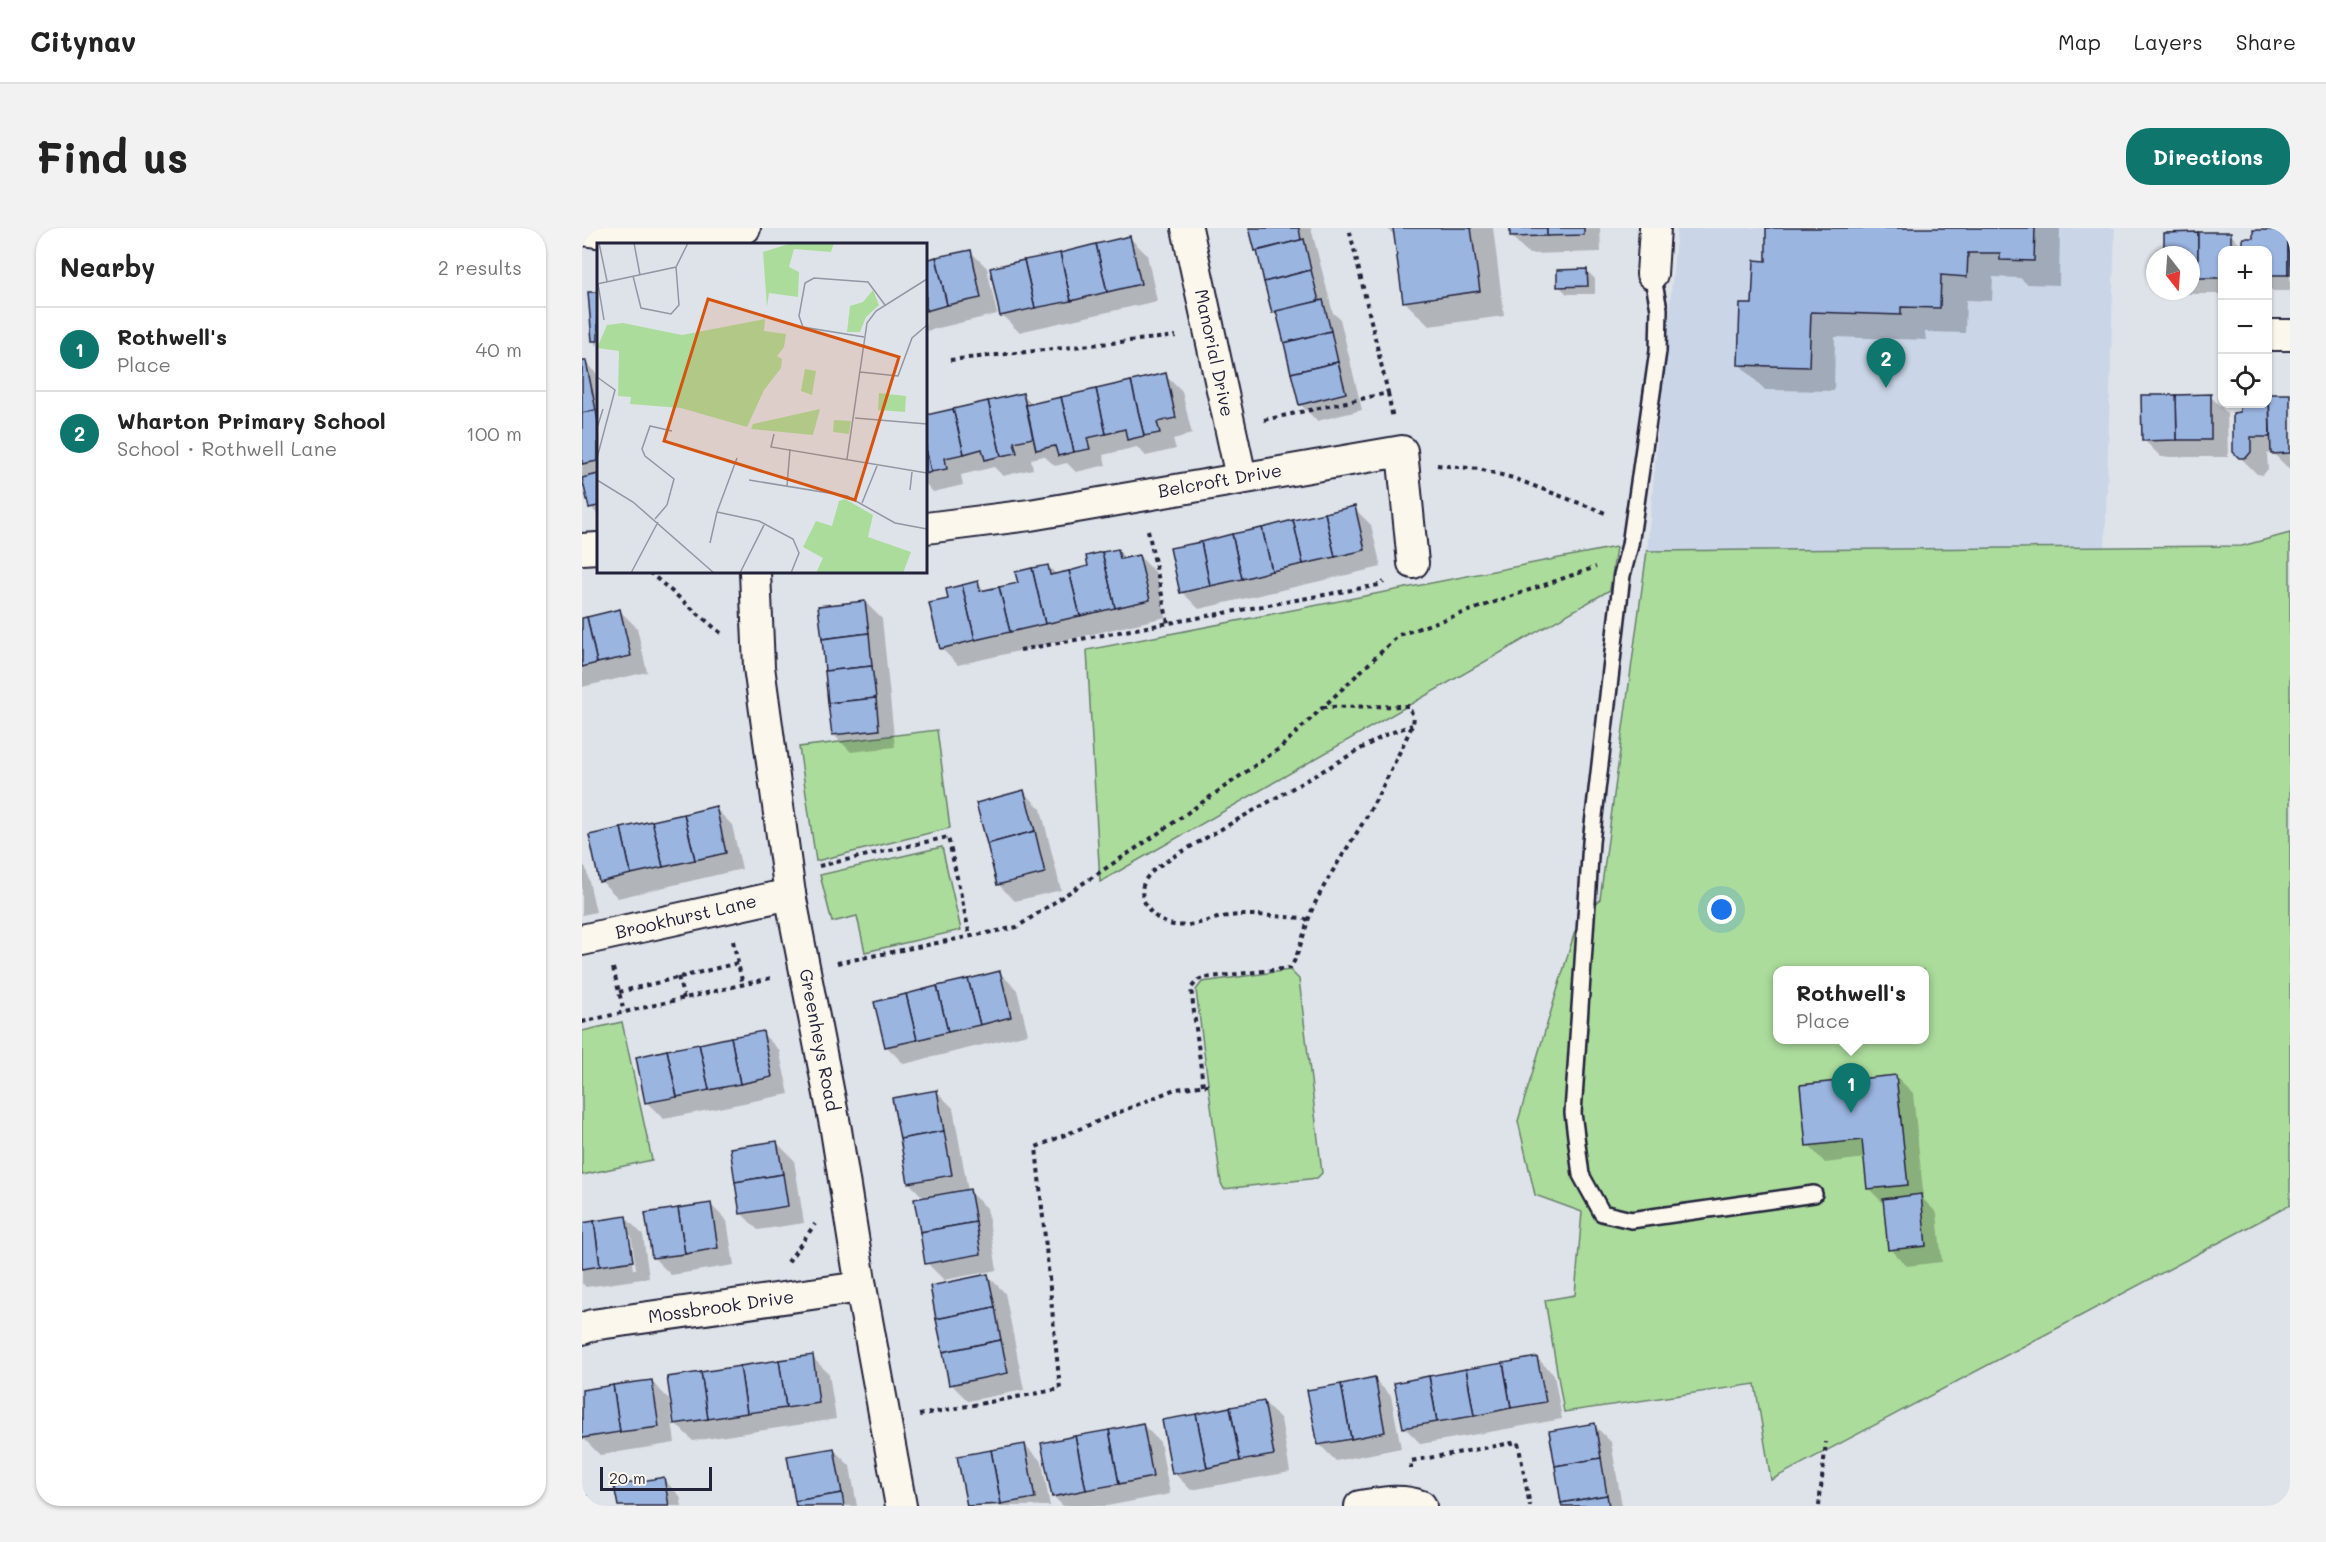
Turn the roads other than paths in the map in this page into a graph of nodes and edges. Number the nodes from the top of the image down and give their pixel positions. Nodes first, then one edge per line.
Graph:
1 (745, 228) edge
2 (1187, 228) edge
3 (1655, 228) edge
4 (582, 230) edge
5 (1652, 274) joint
6 (2272, 335) edge
7 (2290, 335) edge
8 (1241, 477) junction
9 (927, 528) edge
10 (597, 548) edge
11 (582, 549) edge
12 (1413, 563) road end
13 (755, 573) edge
14 (789, 884) junction
15 (593, 938) edge
16 (1814, 1194) dead end
17 (861, 1287) junction
18 (582, 1329) edge
19 (1418, 1505) edge
20 (901, 1506) edge
21 (1360, 1506) edge

1 - 4 street
2 - 8 street, Manorial Drive
3 - 5 street
5 - 16 lane
6 - 7 street
8 - 9 street, Belcroft Drive
8 - 12 street, Belcroft Drive
10 - 11 street
13 - 14 street, Greenheys Road
14 - 15 street, Brookhurst Lane
14 - 17 street, Greenheys Road
17 - 18 street, Mossbrook Drive
17 - 20 street, Greenheys Road
19 - 21 street

